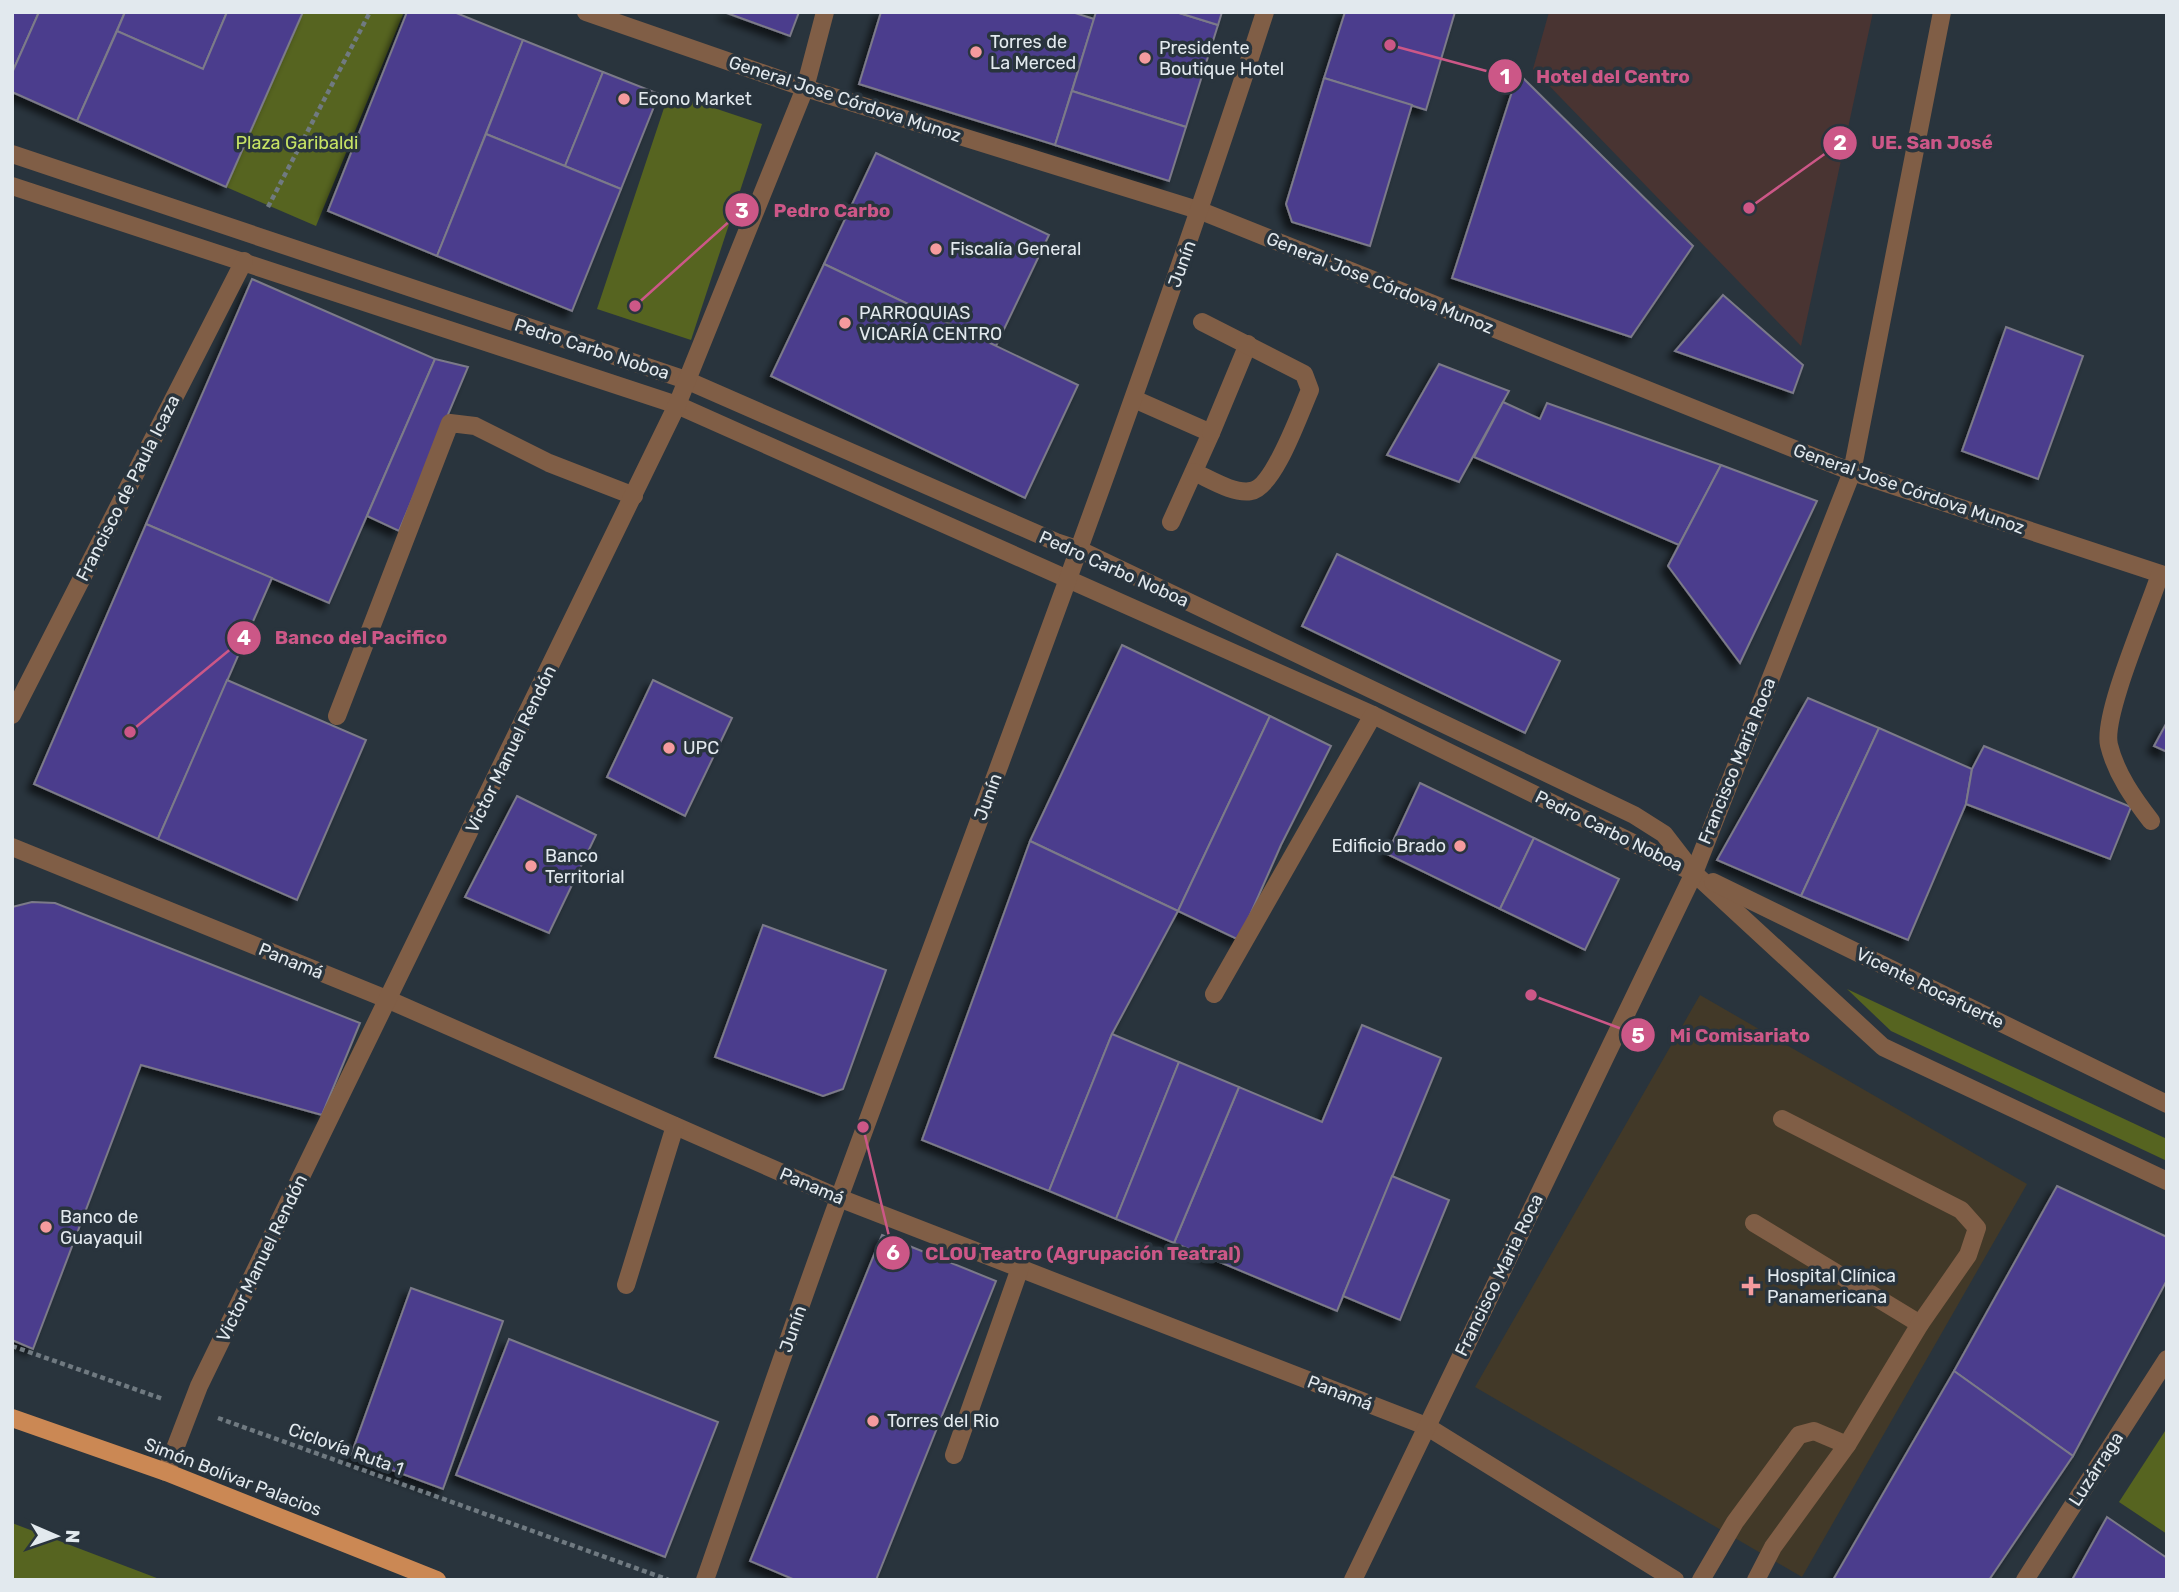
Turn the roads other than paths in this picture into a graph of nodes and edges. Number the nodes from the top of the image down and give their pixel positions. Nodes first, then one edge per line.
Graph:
1 (586, 12) edge
2 (825, 12) edge
3 (1265, 12) edge
4 (1942, 12) edge
5 (804, 88) junction
6 (12, 154) edge
7 (12, 186) edge
8 (1200, 211) junction
9 (244, 261) junction
10 (1202, 322) dead end
11 (1248, 344) junction
12 (687, 380) junction
13 (1134, 399) junction
14 (677, 405) junction
15 (1211, 433) junction
16 (1194, 472) junction
17 (1852, 472) junction
18 (634, 496) junction
19 (1171, 522) dead end
20 (1080, 550) junction
21 (2163, 575) edge
22 (1069, 579) junction
23 (12, 715) edge
24 (1373, 715) junction
25 (337, 716) dead end
26 (2151, 821) dead end
27 (12, 847) edge
28 (1694, 873) junction
29 (1214, 994) dead end
30 (389, 1000) junction
31 (2167, 1104) edge
32 (1782, 1119) dead end
33 (675, 1126) junction
34 (2167, 1181) edge
35 (839, 1198) junction
36 (1754, 1223) dead end
37 (1020, 1268) junction
38 (626, 1285) dead end
39 (1920, 1324) junction
40 (2167, 1359) edge
41 (12, 1418) edge
42 (1426, 1426) junction
43 (1847, 1445) junction
44 (954, 1455) dead end
45 (166, 1472) junction
46 (437, 1580) edge
47 (705, 1580) edge
48 (1353, 1580) edge
49 (1675, 1580) edge
50 (1701, 1580) edge
51 (1756, 1580) edge
52 (2025, 1580) edge

1 - 5 street, General Jose Córdova Munoz
2 - 5 street, Victor Manuel Rendón
3 - 8 street, Junín
4 - 17 street, Francisco Maria Roca
5 - 8 street, General Jose Córdova Munoz
5 - 12 street, Victor Manuel Rendón
6 - 12 street, Pedro Carbo Noboa
7 - 9 street, Pedro Carbo Noboa
8 - 13 street, Junín
8 - 17 street, General Jose Córdova Munoz
9 - 14 street, Pedro Carbo Noboa
9 - 23 street, Francisco de Paula Icaza
10 - 11 street
11 - 15 street
11 - 16 street
12 - 14 street, Victor Manuel Rendón
12 - 20 street, Pedro Carbo Noboa
13 - 15 street
13 - 20 street, Junín
14 - 18 street, Victor Manuel Rendón
14 - 22 street, Pedro Carbo Noboa
15 - 16 street
16 - 19 street
17 - 21 street, General Jose Córdova Munoz
17 - 28 street, Francisco Maria Roca
18 - 25 street
18 - 30 street, Victor Manuel Rendón
20 - 22 street, Junín
20 - 28 street, Pedro Carbo Noboa
21 - 26 street
22 - 24 street, Pedro Carbo Noboa
22 - 35 street, Junín
24 - 28 street, Pedro Carbo Noboa
24 - 29 street
27 - 30 street, Panamá
28 - 31 street, Vicente Rocafuerte
28 - 34 street
28 - 42 street, Francisco Maria Roca
30 - 33 street, Panamá
30 - 45 street, Victor Manuel Rendón
32 - 39 street
33 - 35 street, Panamá
33 - 38 street
35 - 37 street, Panamá
35 - 47 street, Junín
36 - 39 street
37 - 42 street, Panamá
37 - 44 street
39 - 43 street
40 - 52 street, Luzárraga
41 - 45 main road, Simón Bolívar Palacios
42 - 48 street, Francisco Maria Roca
42 - 49 street, Panamá
43 - 50 street
43 - 51 street
45 - 46 main road, Simón Bolívar Palacios

